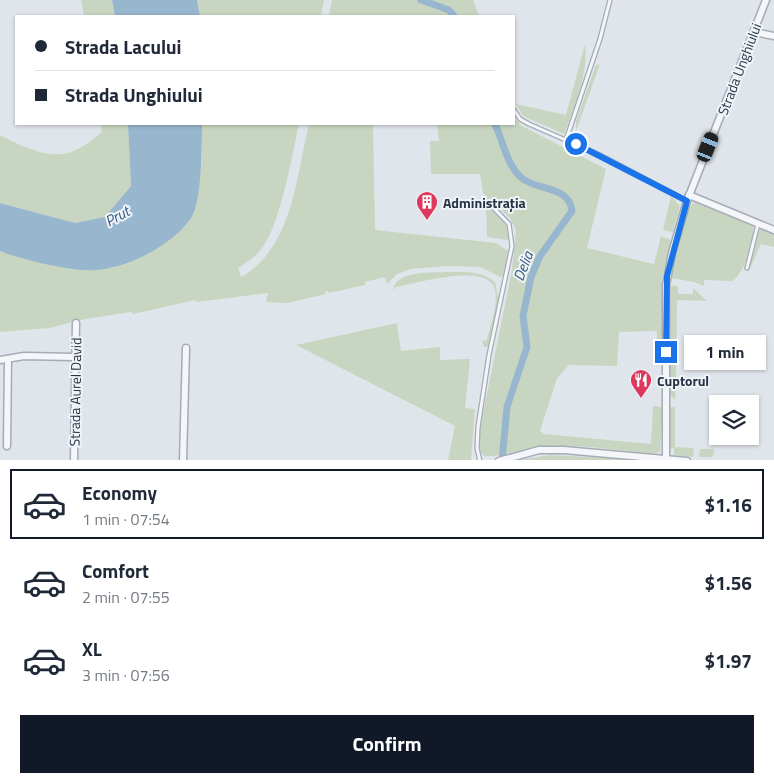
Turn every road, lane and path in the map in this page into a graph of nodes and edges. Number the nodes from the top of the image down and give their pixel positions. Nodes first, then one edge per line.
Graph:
1 (610, 0) edge
2 (766, 0) edge
3 (754, 32) junction
4 (774, 36) edge
5 (515, 112) edge
6 (566, 140) junction
7 (688, 198) junction
8 (487, 201) dead end
9 (758, 223) junction
10 (774, 230) edge
11 (747, 268) dead end
12 (76, 323) dead end
13 (186, 348) dead end
14 (75, 357) junction
15 (8, 359) junction
16 (0, 360) edge
17 (7, 446) dead end
18 (74, 460) edge
19 (183, 460) edge
20 (480, 460) edge
21 (500, 460) edge
22 (666, 460) edge
23 (688, 460) edge

1 - 6 lane
2 - 3 street, Strada Unghiului
3 - 4 street
3 - 7 street, Strada Unghiului
5 - 6 lane
6 - 7 lane
7 - 9 street
7 - 22 street, Strada Unghiului
8 - 20 lane
9 - 10 street
9 - 11 lane
12 - 14 street, Strada Aurel David
13 - 19 street
14 - 15 street
14 - 18 street, Strada Aurel David
15 - 16 street
15 - 17 street
21 - 22 street
22 - 23 street

